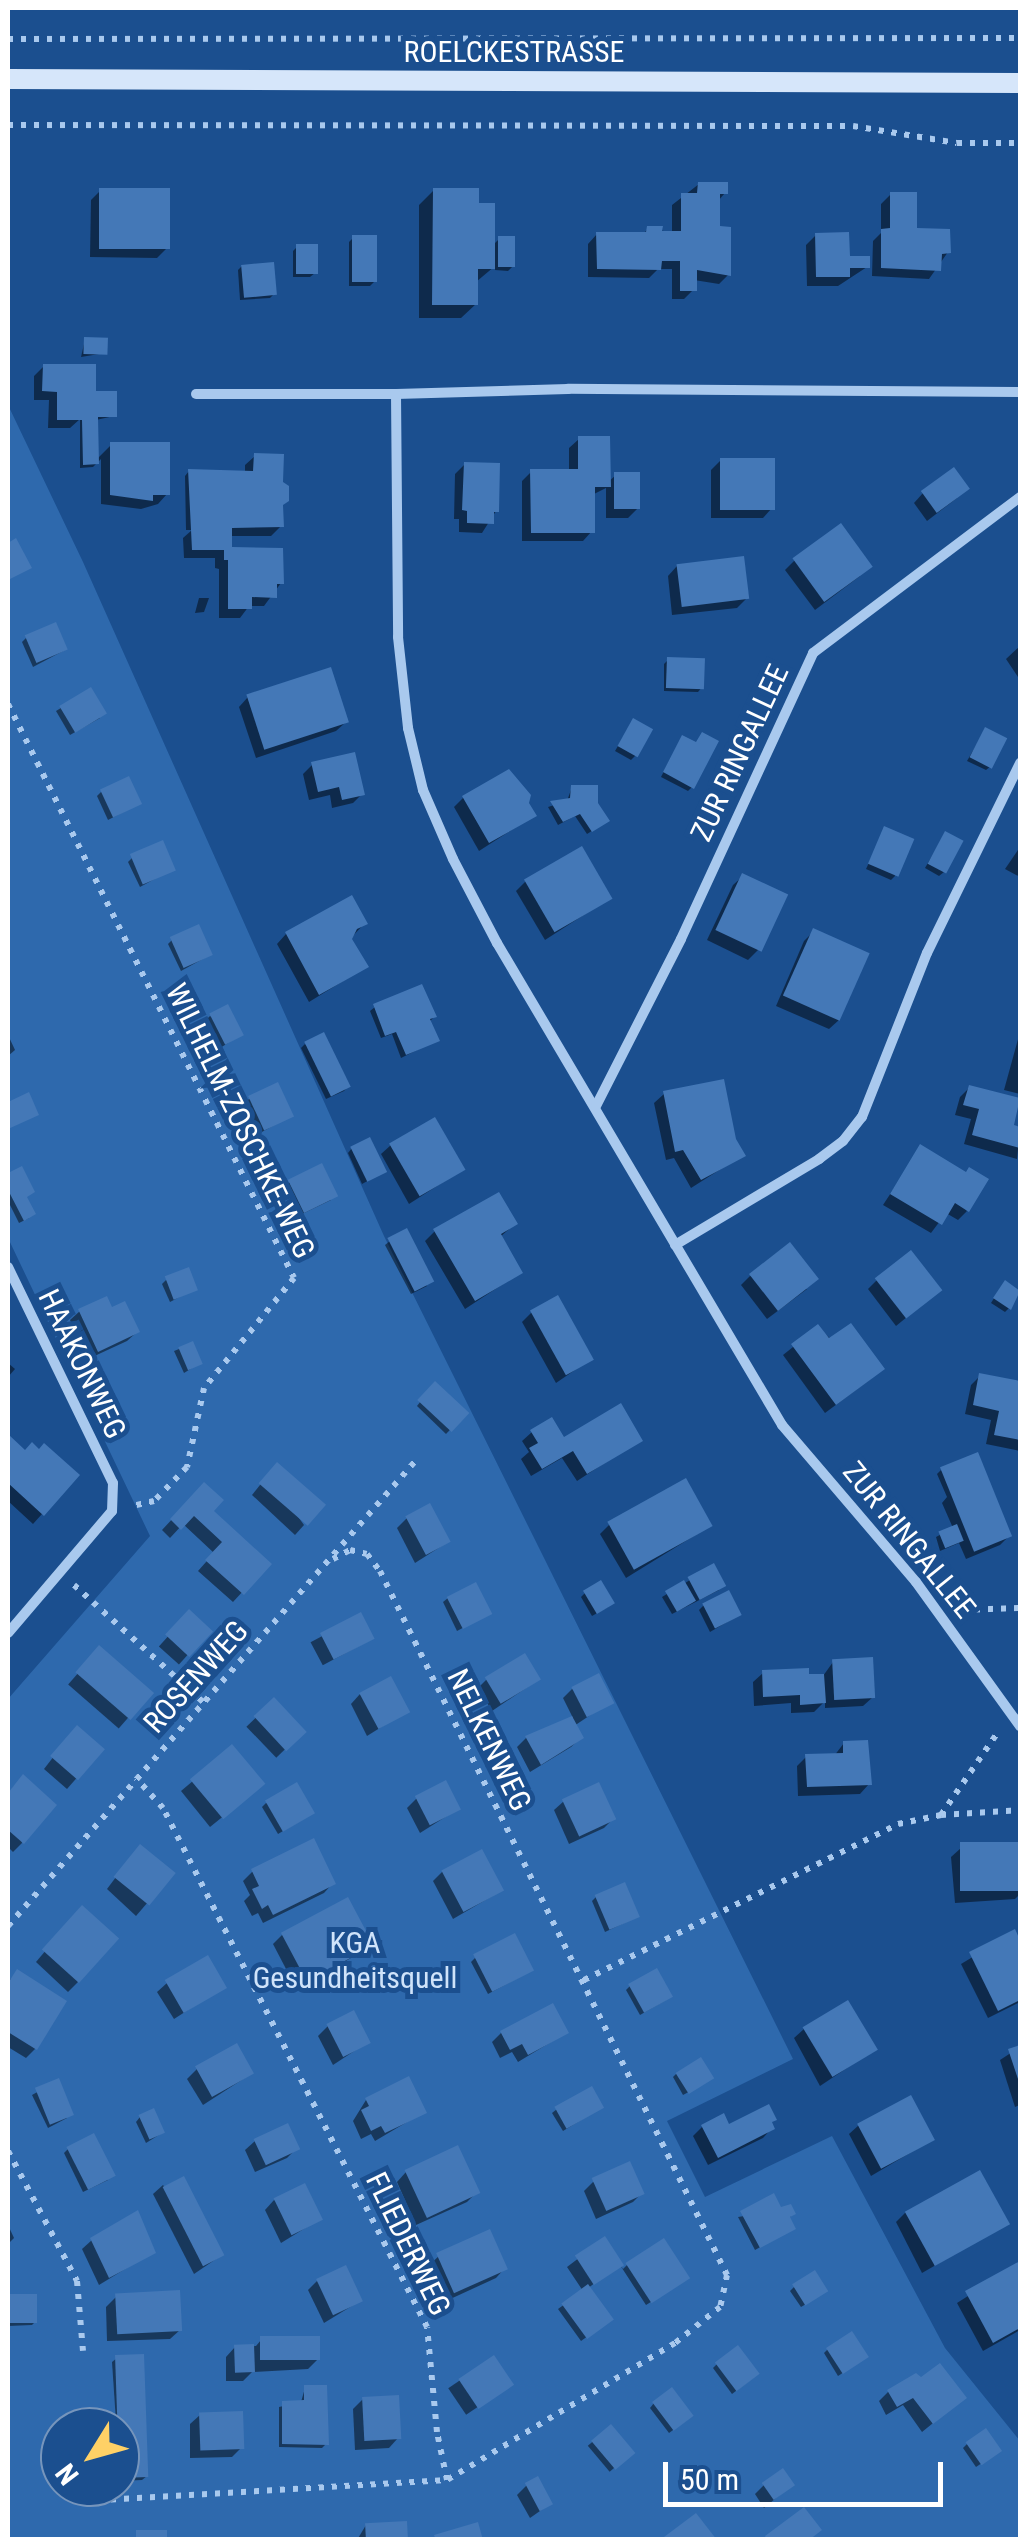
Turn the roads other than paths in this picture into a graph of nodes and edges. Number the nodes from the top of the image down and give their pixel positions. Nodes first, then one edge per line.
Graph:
1 (8, 79) edge
2 (1020, 83) edge
3 (1020, 392) edge
4 (196, 394) dead end
5 (396, 394) junction
6 (1020, 497) edge
7 (1020, 763) edge
8 (596, 1106) junction
9 (676, 1245) junction
10 (8, 1267) edge
11 (8, 1633) edge
12 (1020, 1726) edge

1 - 2 main road, ROELCKESTRASSE
3 - 5 street
4 - 5 street
5 - 8 street, ZUR RINGALLEE
6 - 8 street, ZUR RINGALLEE
7 - 9 street
8 - 9 street, ZUR RINGALLEE
9 - 12 street, ZUR RINGALLEE
10 - 11 street, HAAKONWEG

